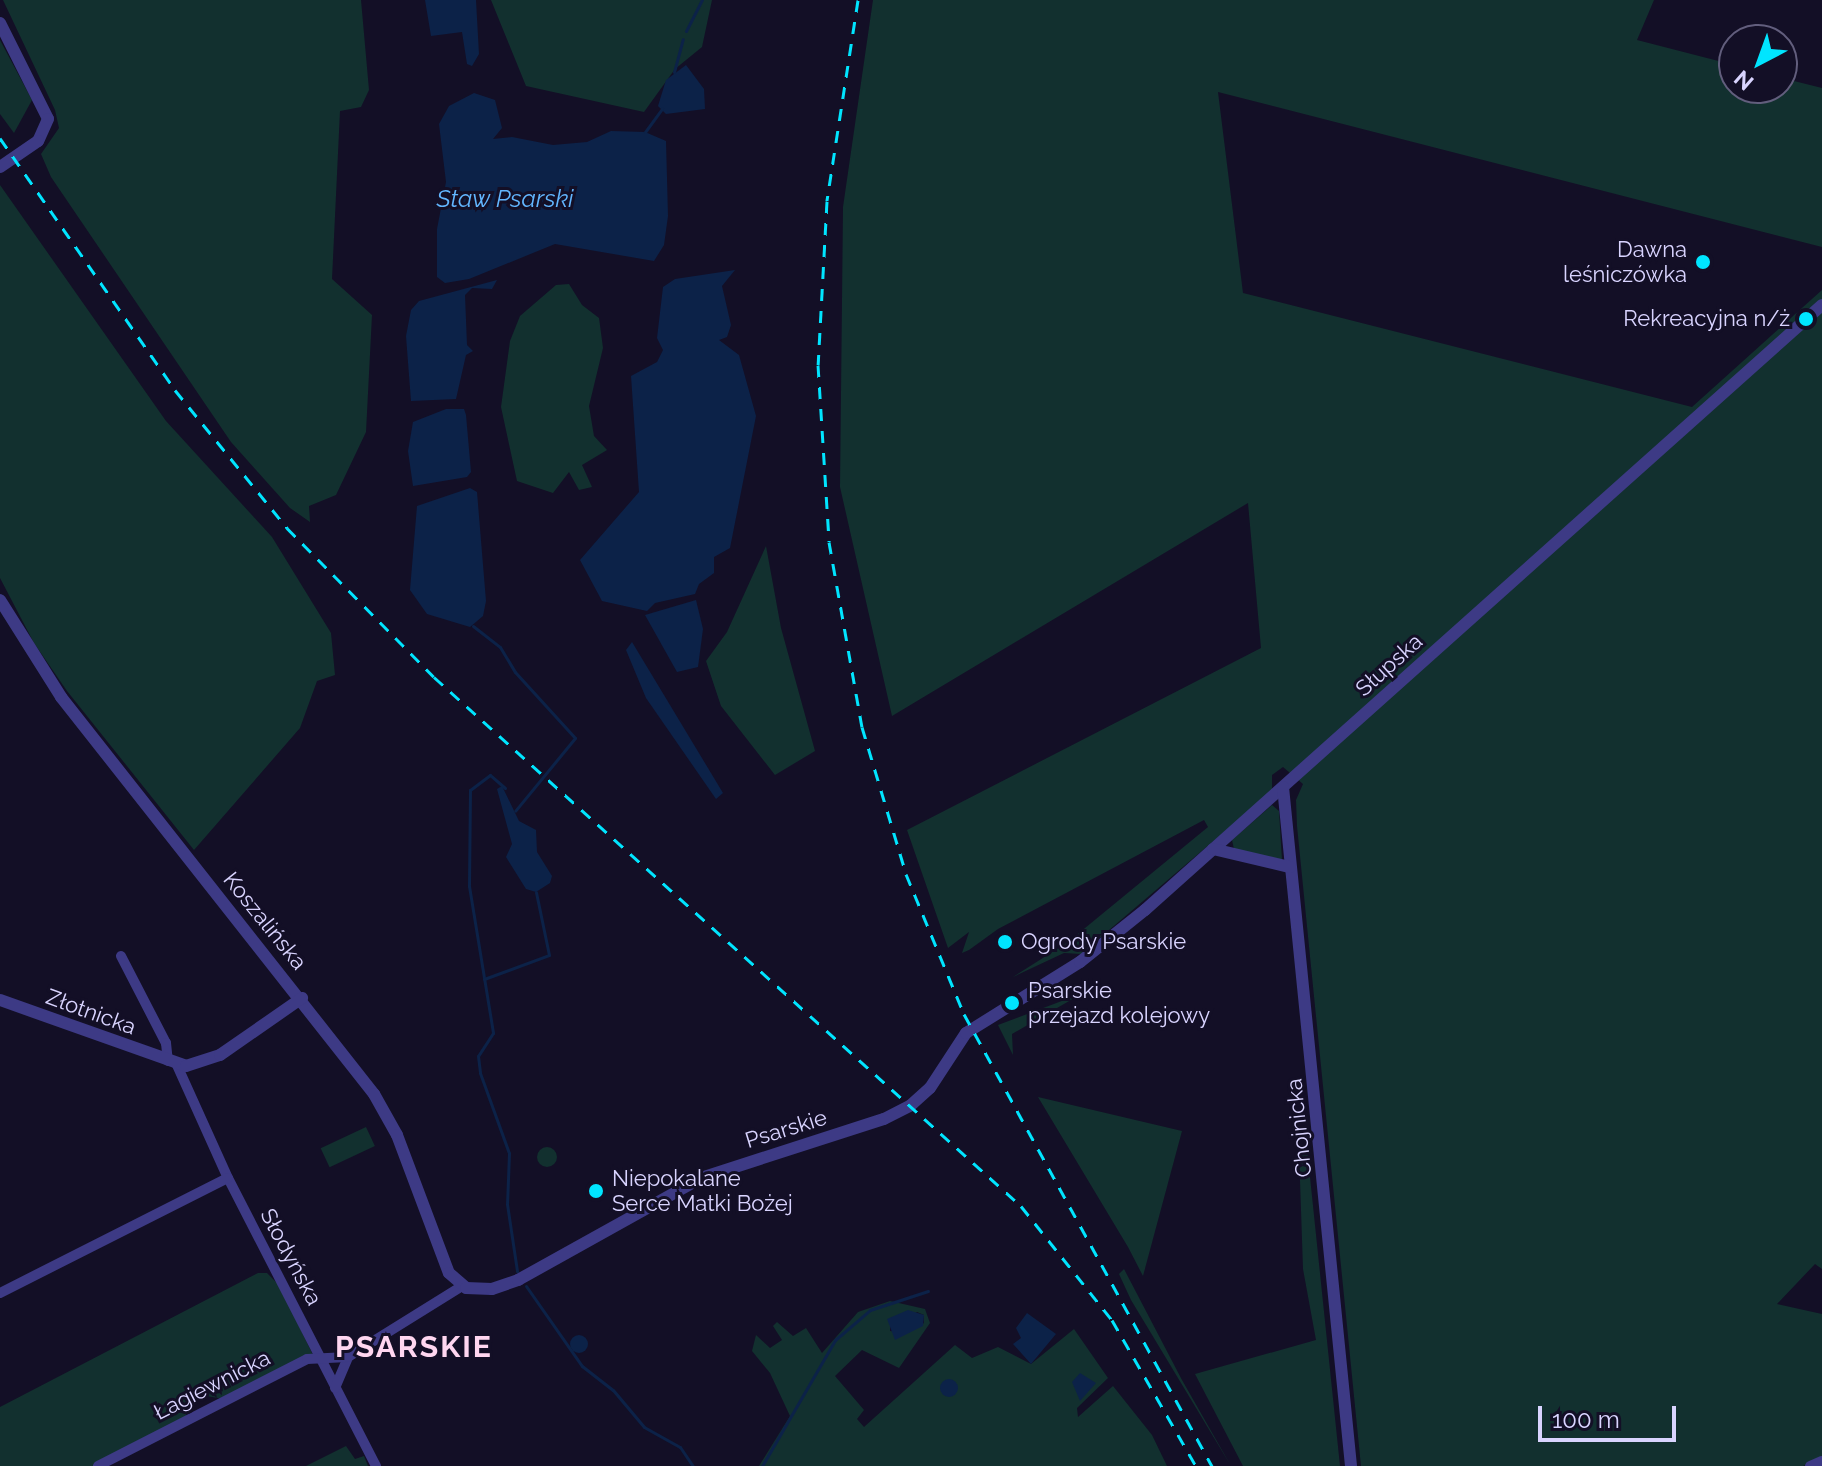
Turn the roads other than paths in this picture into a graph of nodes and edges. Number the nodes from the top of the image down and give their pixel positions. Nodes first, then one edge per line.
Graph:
1 (0, 23) edge
2 (0, 167) edge
3 (1822, 305) edge
4 (0, 600) edge
5 (1283, 787) junction
6 (1213, 849) junction
7 (1290, 867) junction
8 (121, 956) dead end
9 (302, 998) junction
10 (0, 1000) edge
11 (966, 1033) joint
12 (172, 1062) junction
13 (228, 1178) junction
14 (462, 1286) junction
15 (0, 1293) edge
16 (320, 1356) junction
17 (348, 1357) junction
18 (335, 1390) junction
19 (1822, 1461) edge
20 (98, 1466) edge
21 (376, 1466) edge
22 (1351, 1466) edge
23 (1810, 1466) edge

1 - 2 street
3 - 5 street, Słupska
4 - 9 street, Koszalińska
5 - 6 street, Słupska
5 - 7 street, Chojnicka
6 - 7 street
6 - 11 street, Słupska
7 - 22 street, Chojnicka
8 - 12 street, Złotnicka
9 - 12 street, Złotnicka
9 - 14 street, Koszalińska
10 - 12 street, Złotnicka
11 - 14 street, Psarskie
12 - 13 street, Słodyńska
13 - 15 street
13 - 16 street, Słodyńska
14 - 17 street
16 - 17 street, Łagiewnicka
16 - 18 street, Słodyńska
16 - 20 street, Łagiewnicka
17 - 18 street
18 - 21 street, Słodyńska
19 - 23 street

